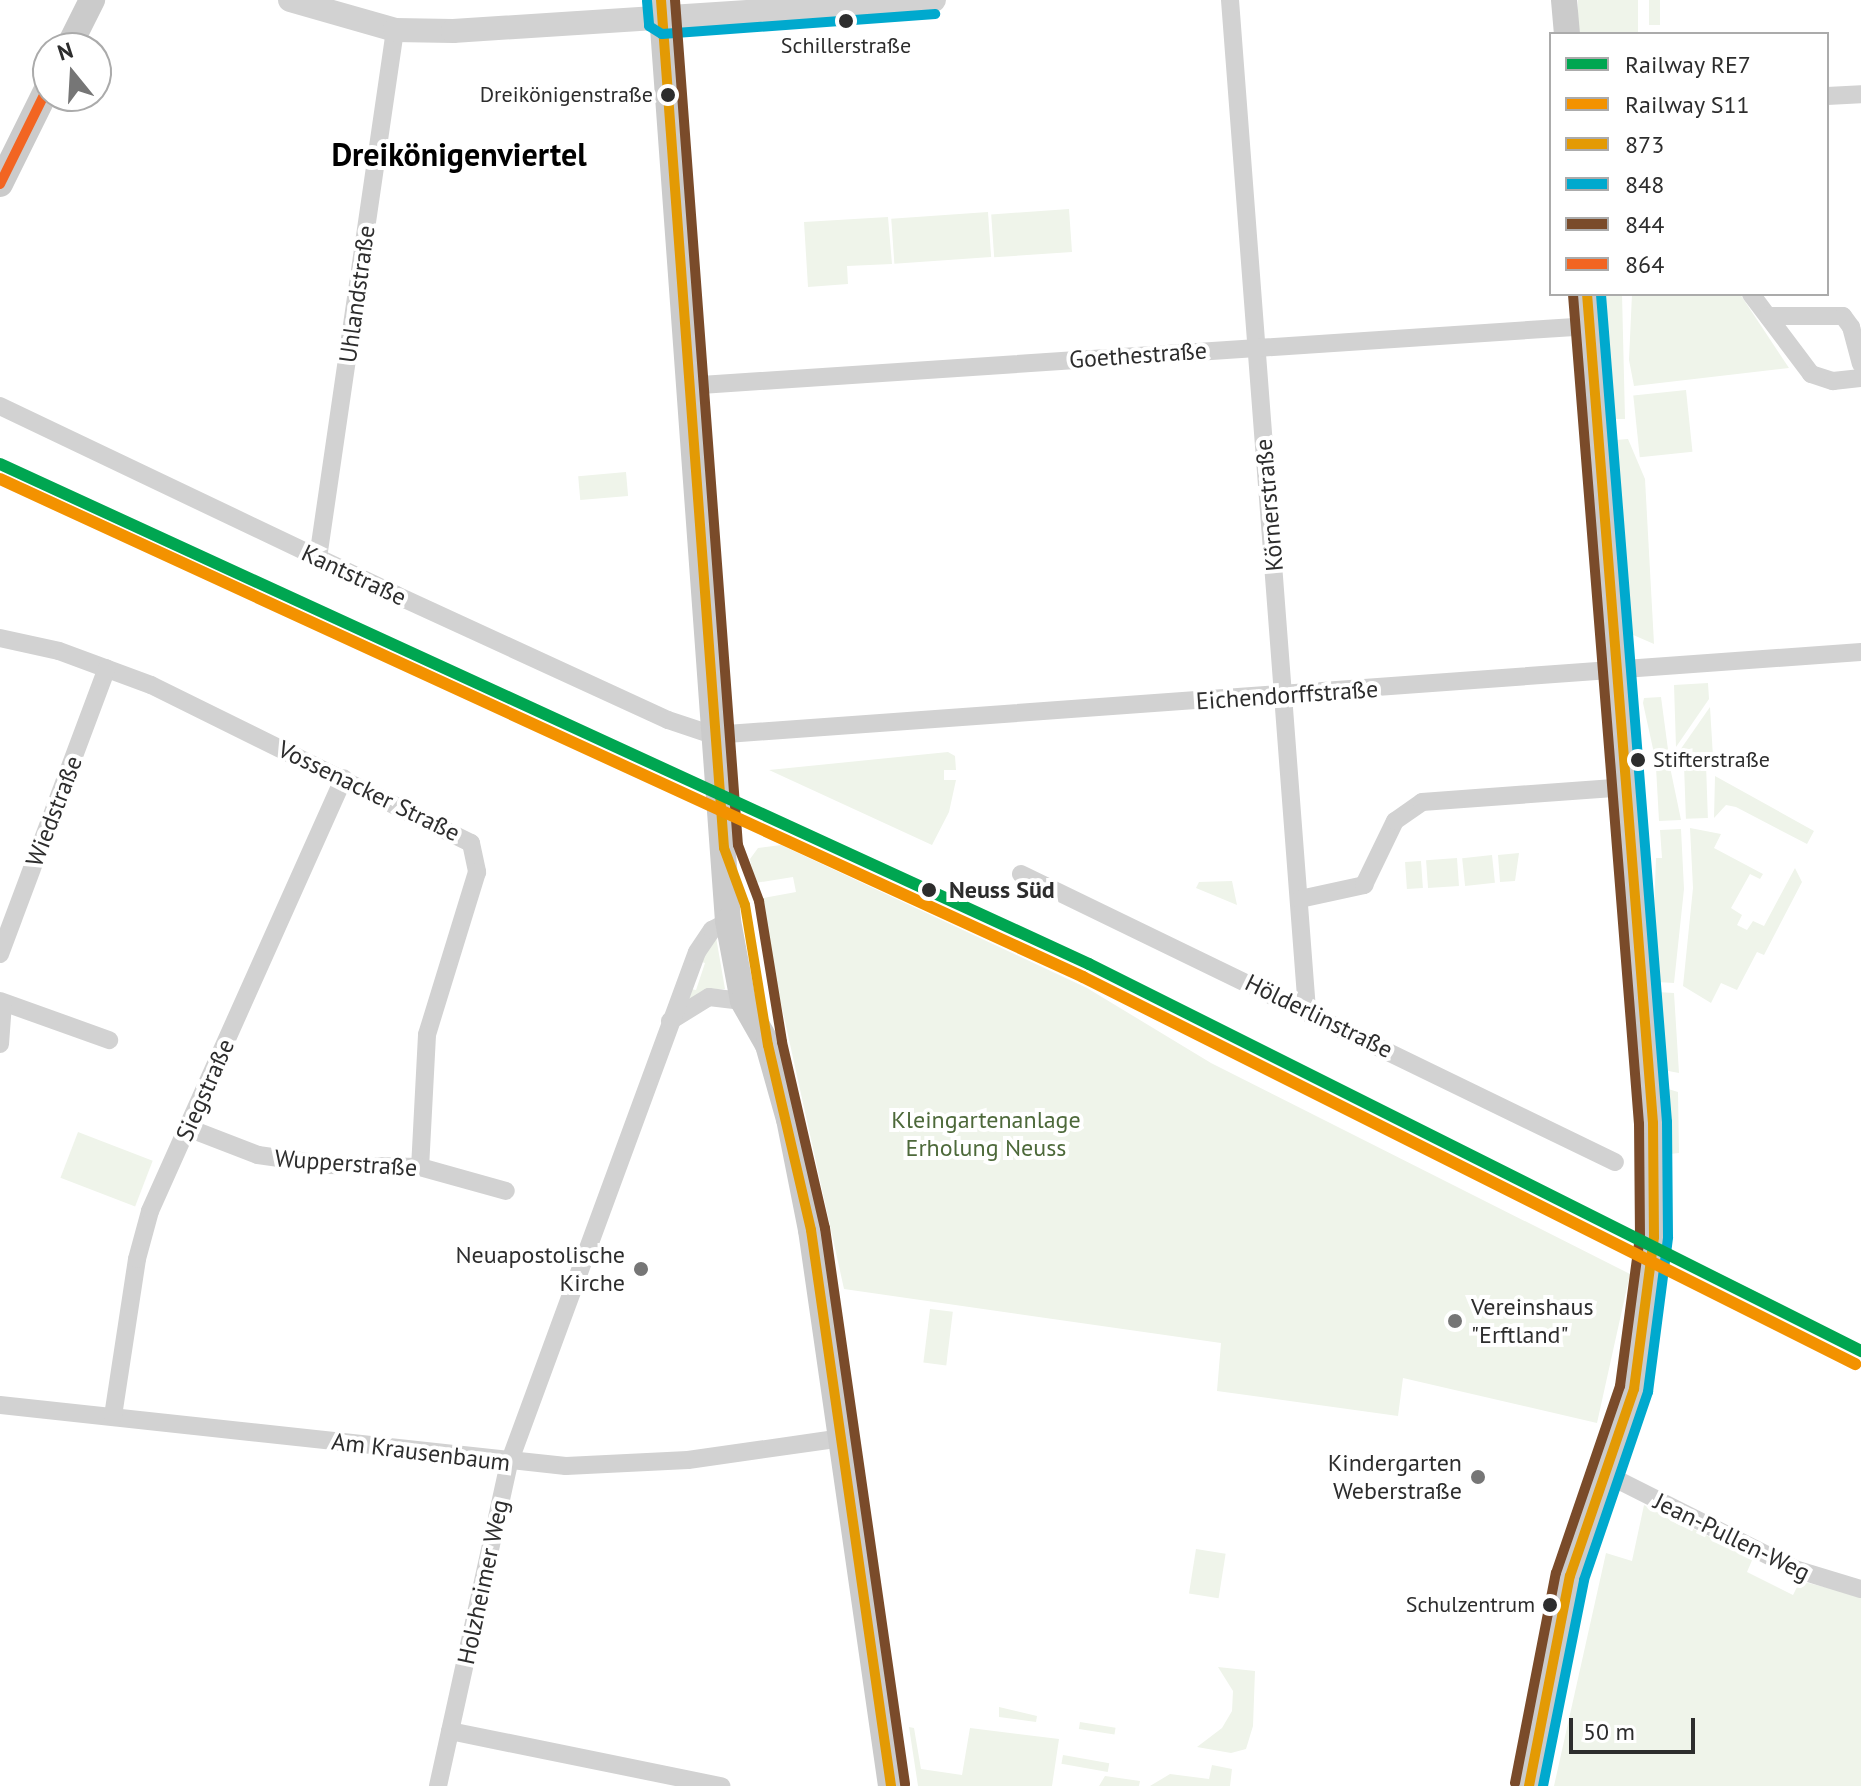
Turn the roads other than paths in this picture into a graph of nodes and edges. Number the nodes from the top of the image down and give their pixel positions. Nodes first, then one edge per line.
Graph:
1 (92, 0) edge
2 (290, 0) edge
3 (934, 0) edge
4 (1230, 0) edge
5 (1564, 0) edge
6 (661, 10) edge
7 (395, 30) junction
8 (76, 32) edge
9 (1567, 32) edge
10 (1861, 94) edge
11 (1829, 96) edge
12 (36, 112) edge
13 (0, 184) edge
14 (1587, 296) edge
15 (1753, 296) edge
16 (1768, 316) junction
17 (1590, 326) junction
18 (1256, 347) junction
19 (1861, 364) edge
20 (1861, 378) edge
21 (686, 386) junction
22 (0, 406) edge
23 (318, 558) junction
24 (0, 638) edge
25 (1861, 652) edge
26 (107, 668) junction
27 (1618, 671) junction
28 (1284, 696) junction
29 (713, 735) junction
30 (344, 778) junction
31 (1627, 787) junction
32 (1021, 874) dead end
33 (1300, 899) junction
34 (728, 921) junction
35 (0, 954) edge
36 (743, 1001) junction
37 (2, 1002) edge
38 (1307, 1009) junction
39 (670, 1021) junction
40 (109, 1040) dead end
41 (0, 1044) edge
42 (188, 1128) junction
43 (1615, 1162) dead end
44 (420, 1167) junction
45 (506, 1191) dead end
46 (0, 1405) edge
47 (113, 1416) junction
48 (842, 1438) junction
49 (509, 1463) junction
50 (1606, 1474) junction
51 (1861, 1589) edge
52 (450, 1731) junction
53 (438, 1786) edge
54 (721, 1786) edge
55 (891, 1786) edge
56 (1529, 1786) edge

1 - 8 main road
2 - 7 street
3 - 6 street
4 - 18 street, Körnerstraße
5 - 9 main road
6 - 7 street
6 - 21 main road
7 - 23 street, Uhlandstraße
10 - 11 street
12 - 13 main road
14 - 17 main road
15 - 16 street
16 - 19 street
16 - 20 street
17 - 18 street, Goethestraße
17 - 27 main road
18 - 21 street, Goethestraße
18 - 28 street, Körnerstraße
21 - 29 main road
22 - 23 street, Kantstraße
23 - 29 street, Kantstraße
24 - 26 street, Vossenacker Straße
25 - 27 street, Eichendorffstraße
26 - 30 street, Vossenacker Straße
26 - 35 street, Wiedstraße
27 - 28 street, Eichendorffstraße
27 - 31 main road
28 - 29 street, Eichendorffstraße
28 - 33 street, Körnerstraße
29 - 34 main road
30 - 42 street, Siegstraße
30 - 44 street, Vossenacker Straße
31 - 33 street
31 - 50 main road
32 - 38 street, Hölderlinstraße
33 - 38 street, Körnerstraße
34 - 36 main road
34 - 39 street, Holzheimer Weg
36 - 39 street
36 - 48 main road
37 - 40 street
37 - 41 street
38 - 43 street, Hölderlinstraße
39 - 49 street, Holzheimer Weg
42 - 44 street, Wupperstraße
42 - 47 street, Siegstraße
44 - 45 street, Wupperstraße
46 - 47 street, Am Krausenbaum
47 - 49 street, Am Krausenbaum
48 - 49 street, Am Krausenbaum
48 - 55 main road
49 - 52 street, Holzheimer Weg
50 - 51 street, Jean-Pullen-Weg
50 - 56 main road
52 - 53 street, Holzheimer Weg
52 - 54 street

